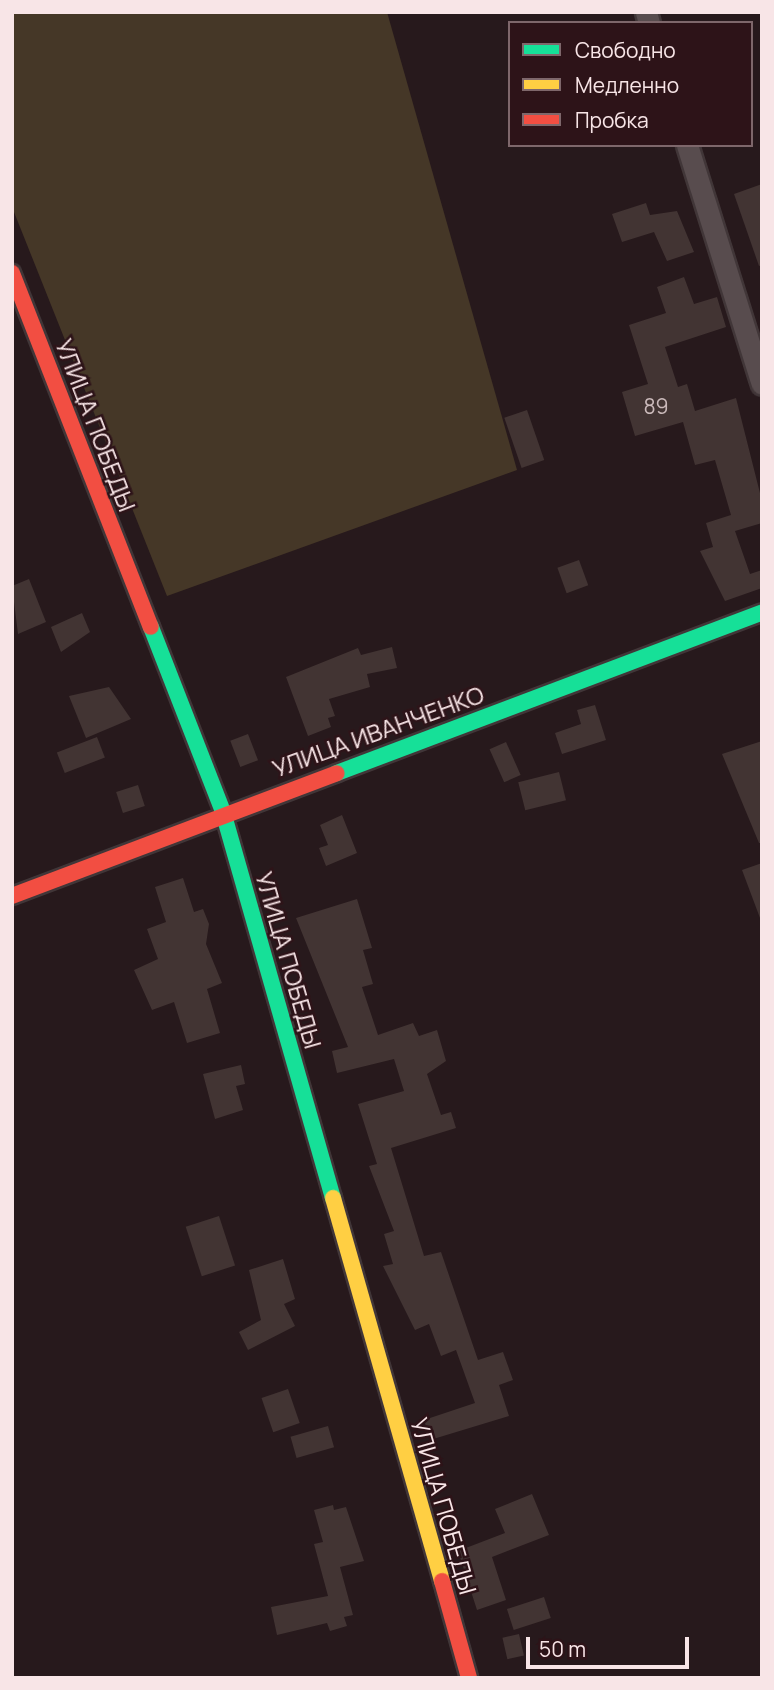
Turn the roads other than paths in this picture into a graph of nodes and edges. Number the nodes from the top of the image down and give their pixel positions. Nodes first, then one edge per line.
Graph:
1 (688, 147) edge
2 (12, 273) edge
3 (762, 384) edge
4 (762, 612) edge
5 (223, 812) junction
6 (12, 896) edge
7 (469, 1678) edge

1 - 3 street
2 - 5 street, УЛИЦА ПОБЕДЫ
4 - 5 street, УЛИЦА ИВАНЧЕНКО
5 - 6 street, УЛИЦА ИВАНЧЕНКО
5 - 7 street, УЛИЦА ПОБЕДЫ

